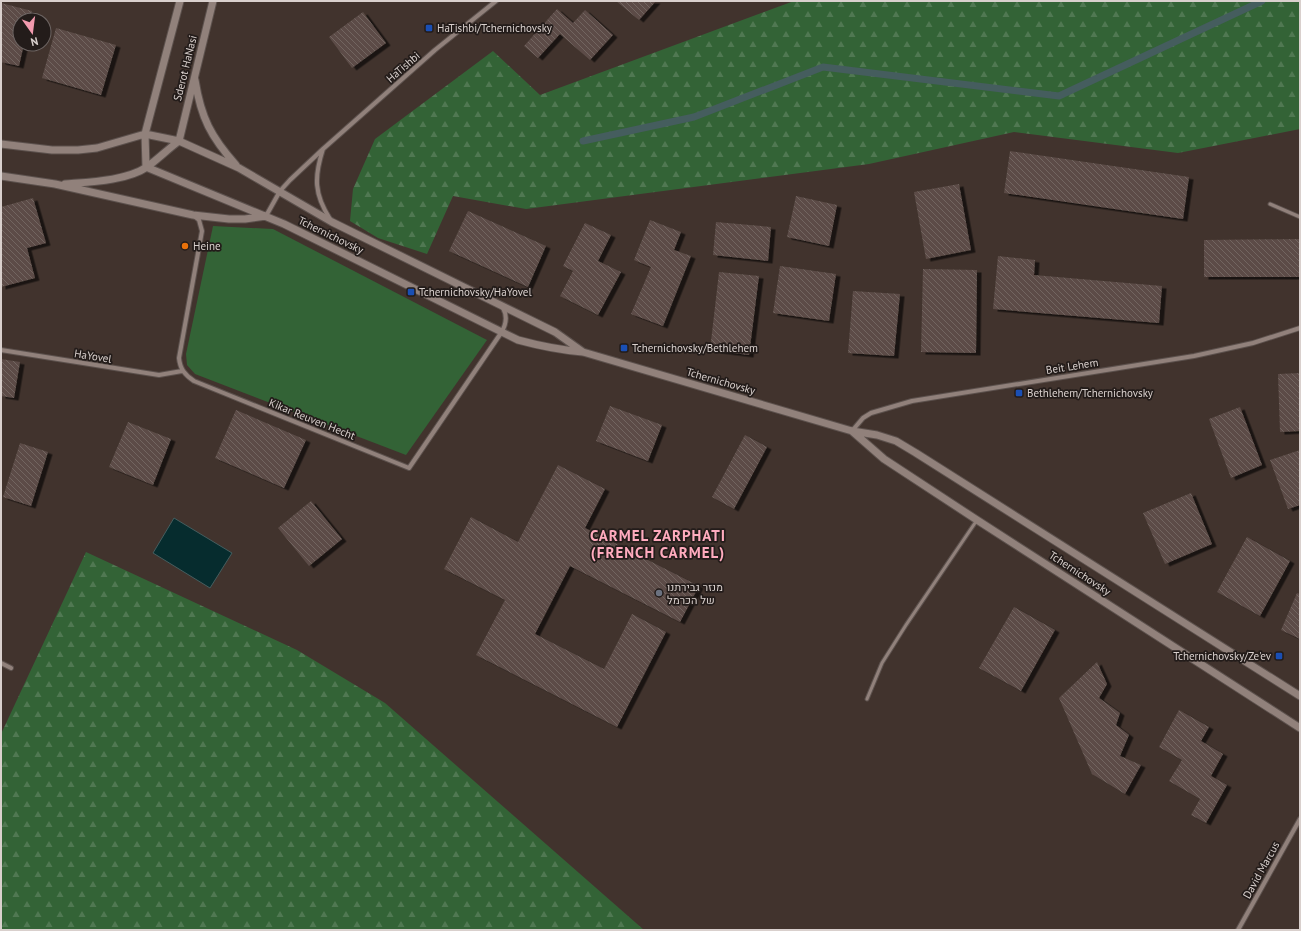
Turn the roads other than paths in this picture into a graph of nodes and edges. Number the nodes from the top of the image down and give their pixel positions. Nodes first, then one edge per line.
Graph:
1 (180, 1) edge
2 (213, 1) edge
3 (496, 1) edge
4 (194, 76) junction
5 (145, 134) junction
6 (179, 141) junction
7 (1, 144) edge
8 (323, 149) junction
9 (146, 167) junction
10 (238, 168) junction
11 (1, 176) edge
12 (56, 184) junction
13 (280, 191) junction
14 (1270, 204) dead end
15 (193, 215) junction
16 (266, 216) junction
17 (1300, 217) edge
18 (332, 222) junction
19 (502, 307) junction
20 (1300, 328) edge
21 (501, 332) junction
22 (1, 350) edge
23 (583, 352) junction
24 (182, 371) junction
25 (852, 431) junction
26 (977, 520) junction
27 (1, 663) edge
28 (11, 668) dead end
29 (1300, 696) edge
30 (866, 699) dead end
31 (1300, 728) edge
32 (1300, 819) edge
33 (1238, 930) edge

1 - 5 street, Sderot HaNasi
2 - 4 street, Sderot HaNasi
3 - 8 street, HaTishbi
4 - 6 street, Sderot HaNasi
4 - 10 street
5 - 6 street, Tchernichovsky
5 - 7 street
5 - 9 street, Sderot HaNasi
6 - 9 street
6 - 10 street, Tchernichovsky
8 - 13 street, HaTishbi
8 - 18 street
9 - 12 street
9 - 16 street, Tchernichovsky
10 - 13 street, Tchernichovsky
11 - 12 street
12 - 15 street
13 - 16 street, HaTishbi
13 - 18 street, Tchernichovsky
14 - 17 lane
15 - 16 street
15 - 24 street
16 - 21 street, Tchernichovsky
18 - 19 street, Tchernichovsky
19 - 21 street, Kikar Reuven Hecht
19 - 23 street, Tchernichovsky
20 - 25 street, Beit Lehem
21 - 23 street, Tchernichovsky
21 - 24 street, Kikar Reuven Hecht
22 - 24 street, HaYovel
23 - 25 street, Tchernichovsky
25 - 26 street, Tchernichovsky
25 - 29 street, Tchernichovsky
26 - 30 lane
26 - 31 street, Tchernichovsky
27 - 28 street
32 - 33 street, David Marcus

